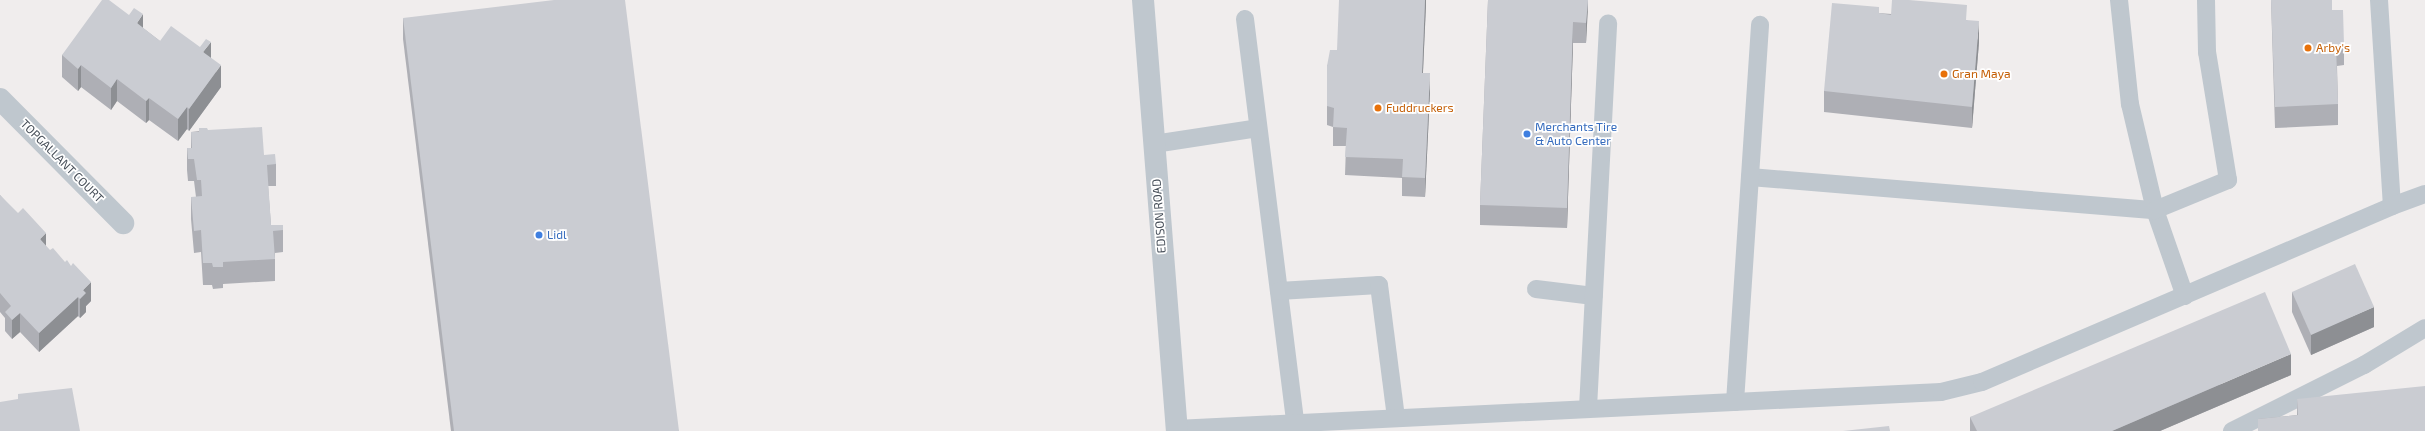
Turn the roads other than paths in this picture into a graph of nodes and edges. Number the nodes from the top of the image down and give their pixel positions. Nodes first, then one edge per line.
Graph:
1 (1143, 0) edge
2 (2119, 0) edge
3 (2206, 0) edge
4 (2379, 0) edge
5 (1245, 19) dead end
6 (1608, 24) dead end
7 (1760, 25) dead end
8 (0, 99) edge
9 (1258, 128) junction
10 (1154, 144) junction
11 (1750, 177) junction
12 (2425, 194) edge
13 (2392, 206) junction
14 (2155, 210) junction
15 (123, 223) dead end
16 (1536, 289) dead end
17 (1279, 291) junction
18 (1594, 296) junction
19 (2185, 296) junction
20 (2425, 328) edge
21 (1735, 402) junction
22 (1588, 408) junction
23 (1396, 417) junction
24 (1295, 422) junction
25 (1176, 430) edge
26 (2232, 431) edge

1 - 10 street, EDISON ROAD
2 - 14 lane
3 - 14 lane
4 - 13 lane
5 - 9 lane
6 - 18 lane
7 - 11 lane
8 - 15 street, TOPGALLANT COURT
9 - 10 lane
9 - 17 lane
10 - 25 street, EDISON ROAD
11 - 14 lane
11 - 21 lane
12 - 13 lane
13 - 19 lane
14 - 19 lane
16 - 18 lane
17 - 23 lane
17 - 24 lane
18 - 22 lane
19 - 21 lane
20 - 26 lane
21 - 22 lane
22 - 23 lane
23 - 24 lane
24 - 25 lane

